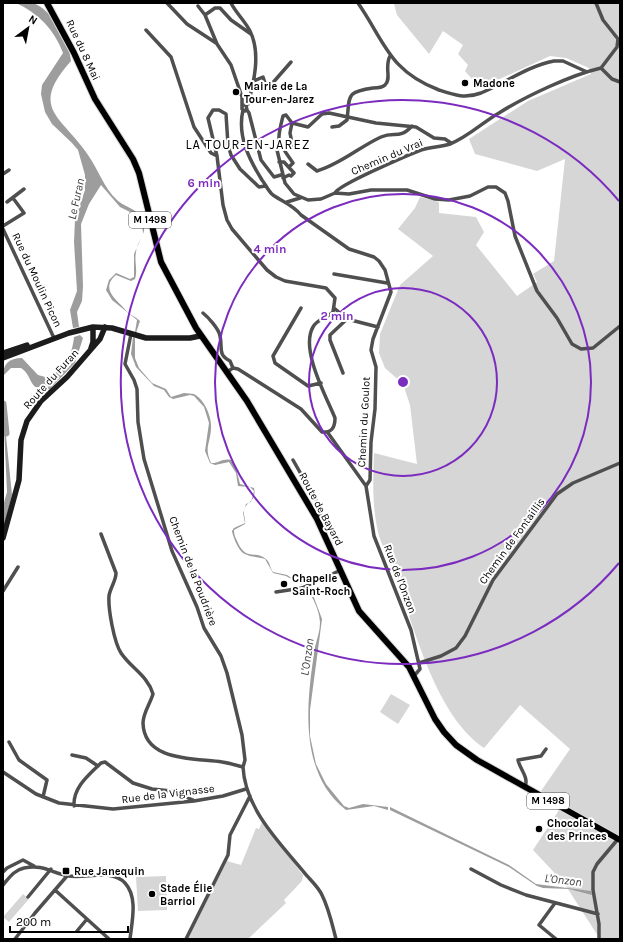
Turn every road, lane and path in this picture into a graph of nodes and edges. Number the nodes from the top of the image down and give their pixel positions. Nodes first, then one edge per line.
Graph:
1 (47, 3) edge
2 (168, 3) edge
3 (230, 3) edge
4 (358, 3) edge
5 (596, 3) edge
6 (198, 6) dead end
7 (205, 15) junction
8 (146, 30) dead end
9 (251, 34) junction
10 (217, 44) junction
11 (390, 56) junction
12 (290, 62) dead end
13 (602, 68) junction
14 (588, 72) junction
15 (254, 82) junction
16 (620, 82) edge
17 (99, 107) joint
18 (245, 108) junction
19 (348, 117) junction
20 (292, 123) junction
21 (412, 126) junction
22 (332, 127) dead end
23 (280, 143) junction
24 (292, 143) junction
25 (451, 143) junction
26 (293, 148) dead end
27 (284, 149) junction
28 (217, 156) junction
29 (279, 162) junction
30 (308, 164) dead end
31 (289, 167) junction
32 (9, 170) dead end
33 (3, 174) edge
34 (282, 177) junction
35 (265, 186) junction
36 (24, 189) dead end
37 (335, 193) junction
38 (13, 198) junction
39 (301, 198) junction
40 (7, 202) dead end
41 (286, 202) junction
42 (3, 226) edge
43 (4, 232) edge
44 (334, 274) dead end
45 (387, 283) junction
46 (301, 308) dead end
47 (334, 308) junction
48 (203, 313) dead end
49 (347, 319) junction
50 (620, 326) edge
51 (93, 327) junction
52 (105, 327) junction
53 (378, 327) junction
54 (131, 334) junction
55 (200, 336) junction
56 (54, 338) junction
57 (90, 350) junction
58 (3, 353) edge
59 (3, 358) edge
60 (233, 368) junction
61 (227, 372) junction
62 (343, 373) dead end
63 (321, 383) junction
64 (328, 432) junction
65 (293, 460) dead end
66 (620, 463) edge
67 (366, 486) junction
68 (317, 519) junction
69 (101, 534) dead end
70 (3, 538) edge
71 (18, 567) dead end
72 (341, 570) junction
73 (3, 591) edge
74 (276, 592) dead end
75 (419, 663) junction
76 (414, 676) junction
77 (9, 742) dead end
78 (546, 749) dead end
79 (72, 755) dead end
80 (98, 766) junction
81 (243, 767) junction
82 (3, 772) edge
83 (525, 788) junction
84 (246, 789) junction
85 (250, 796) junction
86 (43, 797) junction
87 (194, 801) junction
88 (74, 806) junction
89 (619, 839) edge
90 (34, 866) junction
91 (471, 869) dead end
92 (51, 870) junction
93 (3, 872) edge
94 (68, 876) junction
95 (3, 885) edge
96 (54, 890) junction
97 (28, 897) dead end
98 (555, 904) junction
99 (598, 914) junction
100 (87, 919) junction
101 (77, 931) dead end
102 (15, 939) edge
103 (108, 939) edge
104 (130, 939) edge
105 (186, 939) edge
106 (336, 939) edge
107 (556, 939) edge
108 (598, 939) edge

1 - 17 main road, Rue du 8 Mai / M 1498
2 - 10 street
3 - 9 street
4 - 11 street
5 - 13 street
6 - 7 street
7 - 9 street
7 - 10 street
8 - 28 street
9 - 15 street
10 - 18 street
11 - 14 street
11 - 19 street
12 - 15 street
13 - 14 street, Chemin du Vrai
13 - 16 street
14 - 25 street, Chemin du Vrai
15 - 18 street
17 - 55 main road, Route de Bayard / M 1498
18 - 34 street
18 - 35 street
19 - 20 street
19 - 21 street
19 - 22 street
20 - 23 street
20 - 24 street
21 - 25 street
21 - 30 street
23 - 27 street
23 - 29 street
24 - 26 street
24 - 27 street
25 - 37 street, Chemin du Vrai
27 - 31 street
28 - 35 street
28 - 47 street
29 - 31 street
29 - 34 street
31 - 34 street
32 - 33 street
34 - 39 street
35 - 41 street, Chemin du Goulot
36 - 38 street
37 - 39 street
37 - 50 street
38 - 40 street
38 - 42 street
39 - 41 street
41 - 45 street, Chemin du Goulot
43 - 56 street, Rue du Moulin Picon
44 - 45 street
45 - 53 street, Chemin du Goulot
46 - 63 street
47 - 49 street
47 - 63 street
48 - 60 street
49 - 53 street
49 - 62 street
51 - 52 main road
51 - 56 main road
51 - 57 main road, Route du Furan
52 - 54 main road
52 - 57 main road, Route du Furan
53 - 67 street, Chemin du Goulot
54 - 55 main road
54 - 81 street, Chemin de la Poudrière
55 - 61 main road, Route de Bayard / M 1498
56 - 58 main road
56 - 59 main road
57 - 70 main road, Route du Furan
60 - 61 street
60 - 64 street
61 - 68 main road, Route de Bayard / M 1498
63 - 64 street
64 - 67 street
65 - 68 street
66 - 75 street, Chemin de Fontaillis
67 - 75 street, Rue de l'Onzon
68 - 72 main road, Route de Bayard / M 1498
69 - 81 street
71 - 73 street
72 - 74 street
72 - 76 main road, Route de Bayard / M 1498
75 - 76 street
76 - 83 main road, Route de Bayard / M 1498
77 - 86 street
78 - 83 street
79 - 80 street
80 - 87 street
80 - 88 street
81 - 84 street, Chemin de la Poudrière
82 - 86 street, Rue de la Vignasse
83 - 89 main road, Route de Bayard / M 1498
84 - 85 street
84 - 87 street, Rue de la Vignasse
85 - 105 street
85 - 106 street
86 - 88 street, Rue de la Vignasse
87 - 88 street, Rue de la Vignasse
89 - 99 street
90 - 92 street
90 - 93 street
90 - 95 street
91 - 98 street
92 - 94 street
92 - 97 street
94 - 96 street
94 - 104 street
96 - 100 street
96 - 102 street
98 - 99 street
98 - 107 street
99 - 108 street
100 - 101 street
100 - 103 street

